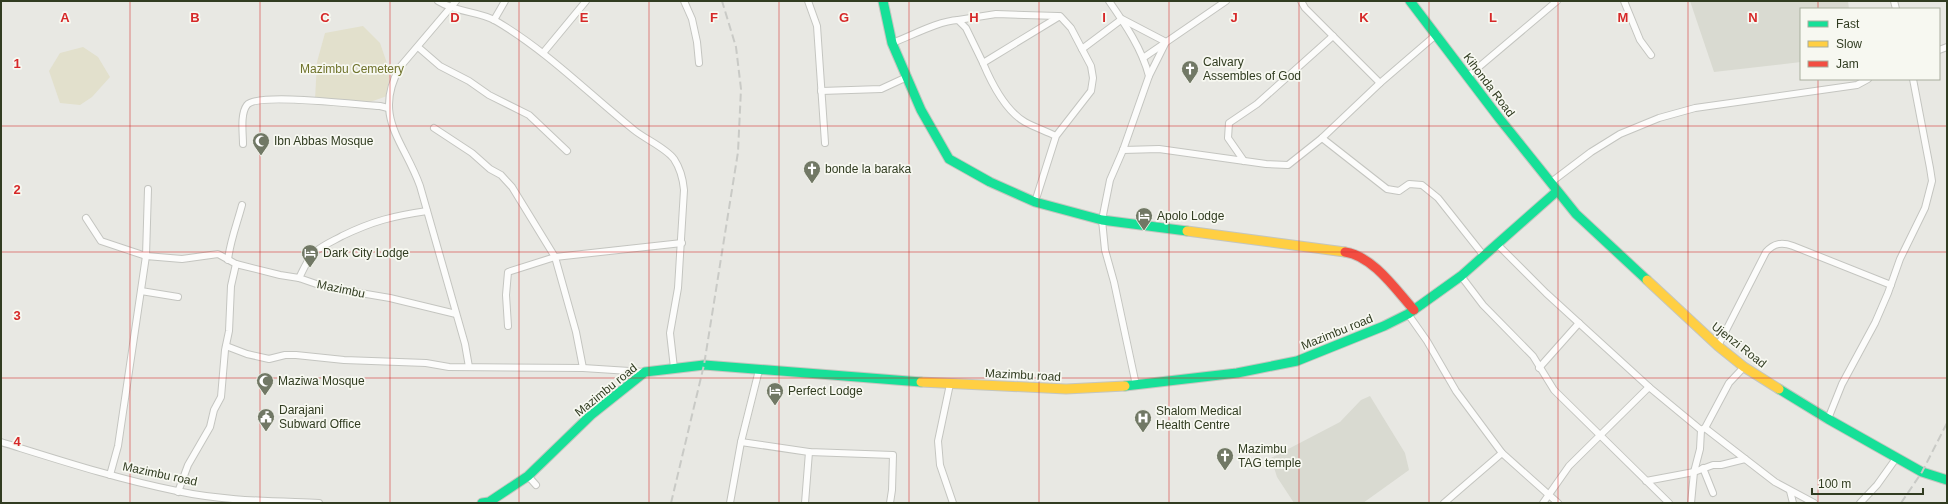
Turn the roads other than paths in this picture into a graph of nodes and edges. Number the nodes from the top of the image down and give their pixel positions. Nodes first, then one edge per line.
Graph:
1 (438, 1) edge
2 (456, 1) edge
3 (505, 1) edge
4 (586, 1) edge
5 (684, 1) edge
6 (808, 1) edge
7 (883, 1) edge
8 (1109, 1) edge
9 (1224, 1) edge
10 (1301, 1) edge
11 (1410, 1) edge
12 (1557, 1) edge
13 (1624, 1) edge
14 (449, 8) junction
15 (1060, 16) junction
16 (1122, 19) junction
17 (494, 20) junction
18 (958, 20) junction
19 (1437, 34) junction
20 (1333, 36) junction
21 (1166, 42) junction
22 (892, 43) junction
23 (418, 48) junction
24 (1082, 49) junction
25 (543, 53) junction
26 (1651, 55) dead end
27 (1143, 58) junction
28 (699, 63) dead end
29 (983, 63) junction
30 (1149, 76) junction
31 (907, 77) junction
32 (1467, 77) junction
33 (1866, 80) edge
34 (1913, 80) edge
35 (1380, 83) junction
36 (821, 91) junction
37 (388, 108) junction
38 (434, 128) dead end
39 (1056, 136) junction
40 (1322, 138) junction
41 (825, 143) dead end
42 (242, 144) dead end
43 (1123, 150) junction
44 (567, 151) dead end
45 (1244, 161) junction
46 (1550, 183) junction
47 (148, 189) dead end
48 (1556, 192) junction
49 (1035, 202) junction
50 (242, 205) dead end
51 (427, 211) junction
52 (86, 218) dead end
53 (1102, 220) junction
54 (682, 243) junction
55 (1498, 245) junction
56 (146, 256) junction
57 (1484, 256) junction
58 (555, 257) junction
59 (228, 260) junction
60 (236, 264) junction
61 (1461, 276) junction
62 (299, 278) junction
63 (1891, 285) junction
64 (141, 291) junction
65 (178, 297) dead end
66 (1411, 312) junction
67 (456, 314) junction
68 (1579, 323) junction
69 (508, 326) dead end
70 (226, 346) junction
71 (1718, 346) junction
72 (469, 367) junction
73 (1744, 367) junction
74 (583, 368) junction
75 (674, 368) junction
76 (1539, 368) junction
77 (759, 370) junction
78 (645, 372) junction
79 (950, 384) junction
80 (1136, 385) junction
81 (1649, 387) junction
82 (1828, 419) junction
83 (1703, 429) junction
84 (1601, 435) junction
85 (1, 442) edge
86 (741, 442) junction
87 (809, 452) junction
88 (1502, 453) junction
89 (1898, 457) junction
90 (1745, 459) junction
91 (1703, 468) junction
92 (1694, 472) junction
93 (110, 475) junction
94 (528, 476) junction
95 (1947, 480) edge
96 (1646, 481) junction
97 (536, 485) dead end
98 (1790, 491) junction
99 (178, 492) junction
100 (1713, 493) dead end
101 (1549, 495) junction
102 (240, 501) edge
103 (319, 503) edge
104 (482, 503) edge
105 (730, 503) edge
106 (805, 503) edge
107 (890, 503) edge
108 (954, 503) edge
109 (1444, 503) edge
110 (1543, 503) edge
111 (1558, 503) edge
112 (1669, 503) edge
113 (1691, 503) edge
114 (1793, 503) edge
115 (1814, 503) edge
116 (1860, 503) edge

1 - 14 street
2 - 14 street
3 - 17 street
4 - 25 street
5 - 28 street
6 - 36 street
7 - 22 street
8 - 16 street
9 - 21 street
10 - 20 street
11 - 19 street, Kihonda Road
12 - 32 street
13 - 26 street
14 - 17 street
14 - 23 street
15 - 18 street
15 - 24 street
15 - 29 street
16 - 21 street
16 - 24 street
16 - 27 street
17 - 25 street
18 - 22 street
18 - 29 street
19 - 32 street, Kihonda Road
19 - 35 street
20 - 35 street
20 - 45 street
21 - 27 street
21 - 30 street
22 - 31 street
23 - 37 street
23 - 44 street
24 - 39 street
25 - 54 street
27 - 30 street
29 - 39 street
30 - 43 street
31 - 36 street
31 - 49 street
32 - 46 street, Kihonda Road
33 - 46 street
34 - 63 street
35 - 40 street
36 - 41 street
37 - 42 street
37 - 51 street
38 - 58 street
39 - 49 street
40 - 45 street
40 - 57 street
43 - 45 street
43 - 53 street
46 - 48 street, Ujenzi Road
47 - 56 street
48 - 55 street, Mazimbu road
48 - 71 street, Ujenzi Road
49 - 53 street
50 - 59 street
51 - 62 street
51 - 67 street
52 - 56 street
53 - 66 street
53 - 80 street
54 - 58 street
54 - 75 street
55 - 57 street, Mazimbu road
55 - 68 street
56 - 59 street, Mazimbu
56 - 64 street
57 - 61 street, Mazimbu road
58 - 69 street
58 - 74 street
59 - 60 street, Mazimbu
60 - 62 street, Mazimbu
60 - 70 street
61 - 66 street, Mazimbu road
61 - 76 street
62 - 67 street, Mazimbu
63 - 71 street
63 - 82 street
64 - 65 street
64 - 93 street
66 - 80 street, Mazimbu road
66 - 88 street
67 - 72 street
68 - 76 street
68 - 81 street
70 - 72 street
70 - 99 street
71 - 73 street, Ujenzi Road
72 - 74 street
73 - 82 street, Ujenzi Road
73 - 83 street
74 - 78 street
75 - 77 street, Mazimbu road
75 - 78 street, Mazimbu road
76 - 84 street
77 - 79 street, Mazimbu road
77 - 86 street
78 - 94 street, Mazimbu road
79 - 80 street, Mazimbu road
79 - 108 street
81 - 83 street
81 - 84 street
82 - 89 street, Ujenzi Road
83 - 90 street
83 - 92 street
84 - 96 street
84 - 101 street
85 - 93 street, Mazimbu road
86 - 87 street
86 - 105 street
87 - 106 street
87 - 107 street
88 - 101 street
88 - 109 street
89 - 95 street, Ujenzi Road
89 - 116 street
90 - 91 street
90 - 98 street
91 - 92 street
91 - 100 street
92 - 96 street
92 - 113 street
93 - 99 street, Mazimbu road
94 - 97 street
94 - 104 street, Mazimbu road
96 - 112 street
98 - 114 street
98 - 115 street
99 - 102 street, Mazimbu road
101 - 110 street
101 - 111 street
102 - 103 street, Mazimbu road

